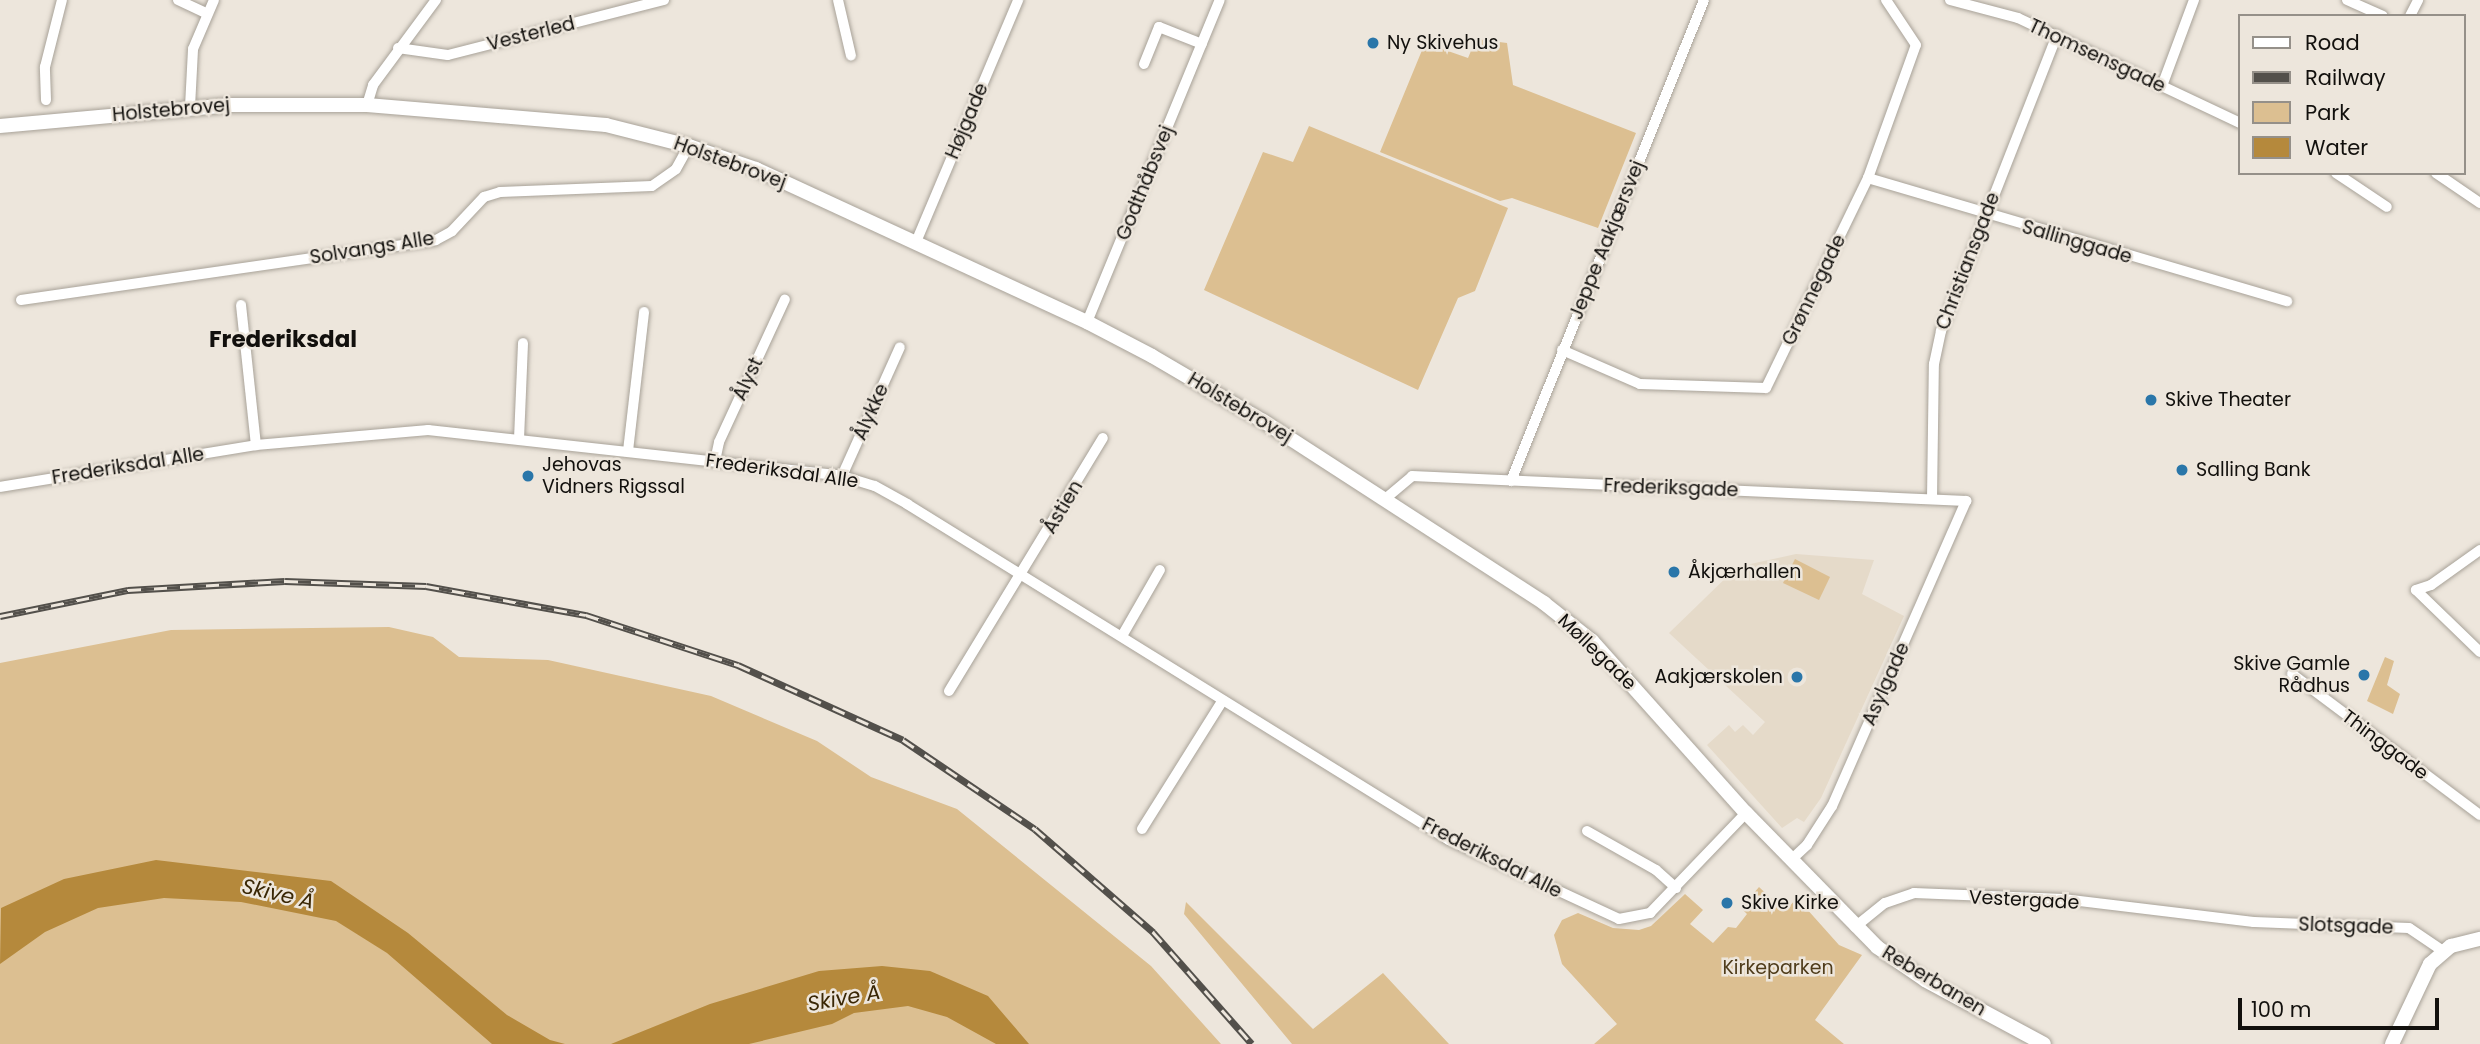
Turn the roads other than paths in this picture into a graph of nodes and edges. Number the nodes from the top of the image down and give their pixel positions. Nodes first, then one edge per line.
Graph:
1 (62, 0) edge
2 (178, 0) edge
3 (214, 0) edge
4 (436, 0) edge
5 (664, 0) edge
6 (838, 0) edge
7 (1018, 0) edge
8 (1220, 0) edge
9 (1704, 0) edge
10 (1886, 0) edge
11 (1950, 0) edge
12 (2194, 0) edge
13 (2347, 0) edge
14 (206, 13) junction
15 (2378, 14) edge
16 (2057, 35) junction
17 (1202, 44) junction
18 (398, 48) junction
19 (851, 56) dead end
20 (1144, 64) dead end
21 (2162, 86) junction
22 (47, 100) dead end
23 (368, 105) junction
24 (190, 107) junction
25 (2238, 122) edge
26 (0, 126) edge
27 (690, 146) junction
28 (2339, 175) edge
29 (2439, 175) edge
30 (1868, 178) junction
31 (2480, 203) edge
32 (2387, 207) dead end
33 (1985, 216) junction
34 (916, 242) junction
35 (785, 299) dead end
36 (21, 300) dead end
37 (2287, 302) dead end
38 (241, 304) dead end
39 (644, 312) dead end
40 (1087, 321) junction
41 (523, 344) dead end
42 (900, 347) dead end
43 (1562, 350) junction
44 (1103, 438) dead end
45 (519, 439) junction
46 (256, 445) junction
47 (628, 451) junction
48 (715, 461) junction
49 (842, 476) junction
50 (1511, 481) junction
51 (0, 487) edge
52 (1385, 499) junction
53 (1932, 499) junction
54 (1966, 500) joint
55 (2480, 550) edge
56 (1160, 570) dead end
57 (1022, 576) junction
58 (1122, 636) junction
59 (2480, 652) edge
60 (2292, 674) dead end
61 (948, 691) dead end
62 (1223, 700) junction
63 (1746, 813) junction
64 (2480, 815) edge
65 (1142, 829) dead end
66 (1587, 831) dead end
67 (1792, 859) junction
68 (1676, 888) junction
69 (2202, 918) joint
70 (1855, 927) junction
71 (2480, 939) edge
72 (2442, 951) junction
73 (2044, 1044) edge
74 (2392, 1044) edge

1 - 22 street
2 - 14 street
3 - 14 street
4 - 18 street
5 - 18 street, Vesterled
6 - 19 street
7 - 34 street, Højgade
8 - 17 street, Godthåbsvej
9 - 43 street, Jeppe Aakjærsvej
10 - 30 street, Grønnegade
11 - 16 street, Thomsensgade
12 - 21 street
13 - 15 street
14 - 24 street
16 - 21 street, Thomsensgade
16 - 33 street, Christiansgade
17 - 20 street
17 - 40 street, Godthåbsvej
18 - 23 street
21 - 25 street, Thomsensgade
23 - 24 street, Holstebrovej
23 - 27 street, Holstebrovej
24 - 26 street, Holstebrovej
27 - 34 street, Holstebrovej
27 - 36 street, Solvangs Alle
28 - 32 street
29 - 31 street
30 - 33 street, Sallinggade
30 - 43 street, Grønnegade
33 - 37 street, Sallinggade
33 - 53 street, Christiansgade
34 - 40 street, Holstebrovej
35 - 48 street, Ålyst
38 - 46 street
39 - 47 street
40 - 52 street, Holstebrovej
41 - 45 street
42 - 49 street, Ålykke
43 - 50 street, Jeppe Aakjærsvej
44 - 57 street, Åstien
45 - 46 street, Frederiksdal Alle
45 - 47 street, Frederiksdal Alle
46 - 51 street, Frederiksdal Alle
47 - 48 street, Frederiksdal Alle
48 - 49 street, Frederiksdal Alle
49 - 57 street, Frederiksdal Alle
50 - 52 street, Frederiksgade
50 - 53 street, Frederiksgade
52 - 63 street, Møllegade
53 - 54 street, Frederiksgade
54 - 67 street, Asylgade
55 - 59 street
56 - 58 street
57 - 58 street, Frederiksdal Alle
57 - 61 street
58 - 62 street, Frederiksdal Alle
60 - 64 street, Thinggade
62 - 65 street
62 - 68 street, Frederiksdal Alle
63 - 67 street, Reberbanen
63 - 68 street, Frederiksdal Alle
66 - 68 street
67 - 70 street, Reberbanen
69 - 70 street, Vestergade
69 - 72 street, Slotsgade
70 - 73 street, Reberbanen
71 - 72 street
72 - 74 street

